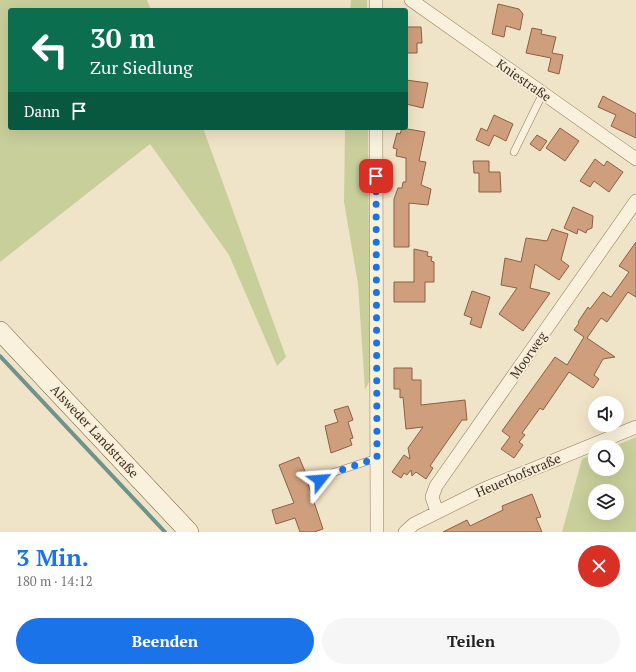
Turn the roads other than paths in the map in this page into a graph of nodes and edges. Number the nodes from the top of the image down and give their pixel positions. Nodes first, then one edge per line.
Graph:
1 (411, 0) edge
2 (543, 93) junction
3 (376, 130) edge
4 (514, 152) dead end
5 (636, 159) edge
6 (636, 201) edge
7 (0, 331) edge
8 (636, 427) edge
9 (377, 458) junction
10 (320, 480) dead end
11 (437, 512) junction
12 (189, 532) edge
13 (377, 532) edge
14 (405, 532) edge

1 - 2 street, Kniestraße
2 - 4 lane
2 - 5 street, Kniestraße
3 - 9 street
6 - 11 street, Moorweg
7 - 12 street, Alsweder Landstraße
8 - 11 street, Heuerhofstraße
9 - 10 lane
9 - 13 street
11 - 14 street, Heuerhofstraße

